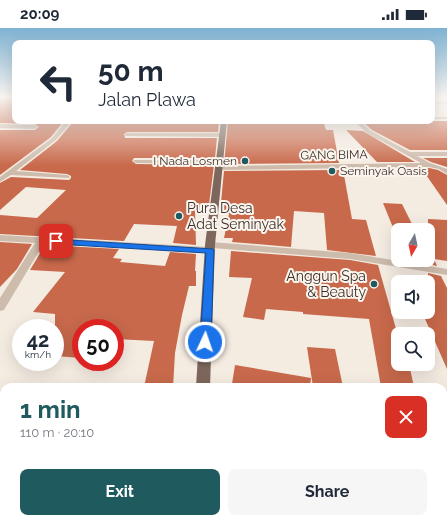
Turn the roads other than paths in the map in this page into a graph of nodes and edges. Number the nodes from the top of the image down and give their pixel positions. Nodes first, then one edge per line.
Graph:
1 (67, 124) edge
2 (224, 124) edge
3 (360, 124) edge
4 (0, 126) edge
5 (35, 127) dead end
6 (127, 135) dead end
7 (223, 135) junction
8 (408, 154) junction
9 (447, 154) edge
10 (136, 161) dead end
11 (220, 165) junction
12 (429, 165) junction
13 (445, 170) edge
14 (11, 173) junction
15 (67, 177) dead end
16 (0, 180) edge
17 (0, 238) edge
18 (41, 240) junction
19 (210, 248) junction
20 (447, 272) edge
21 (0, 307) edge
22 (203, 383) edge

1 - 14 street
2 - 7 main road
3 - 8 street
4 - 5 street
6 - 7 street
7 - 11 main road
8 - 9 street
8 - 12 street
10 - 11 street, GANG BIMA
11 - 12 street, GANG BIMA
11 - 19 main road
12 - 13 street, GANG BIMA
14 - 15 street
14 - 16 street
17 - 18 street
18 - 19 street
18 - 21 street
19 - 20 street
19 - 22 main road

